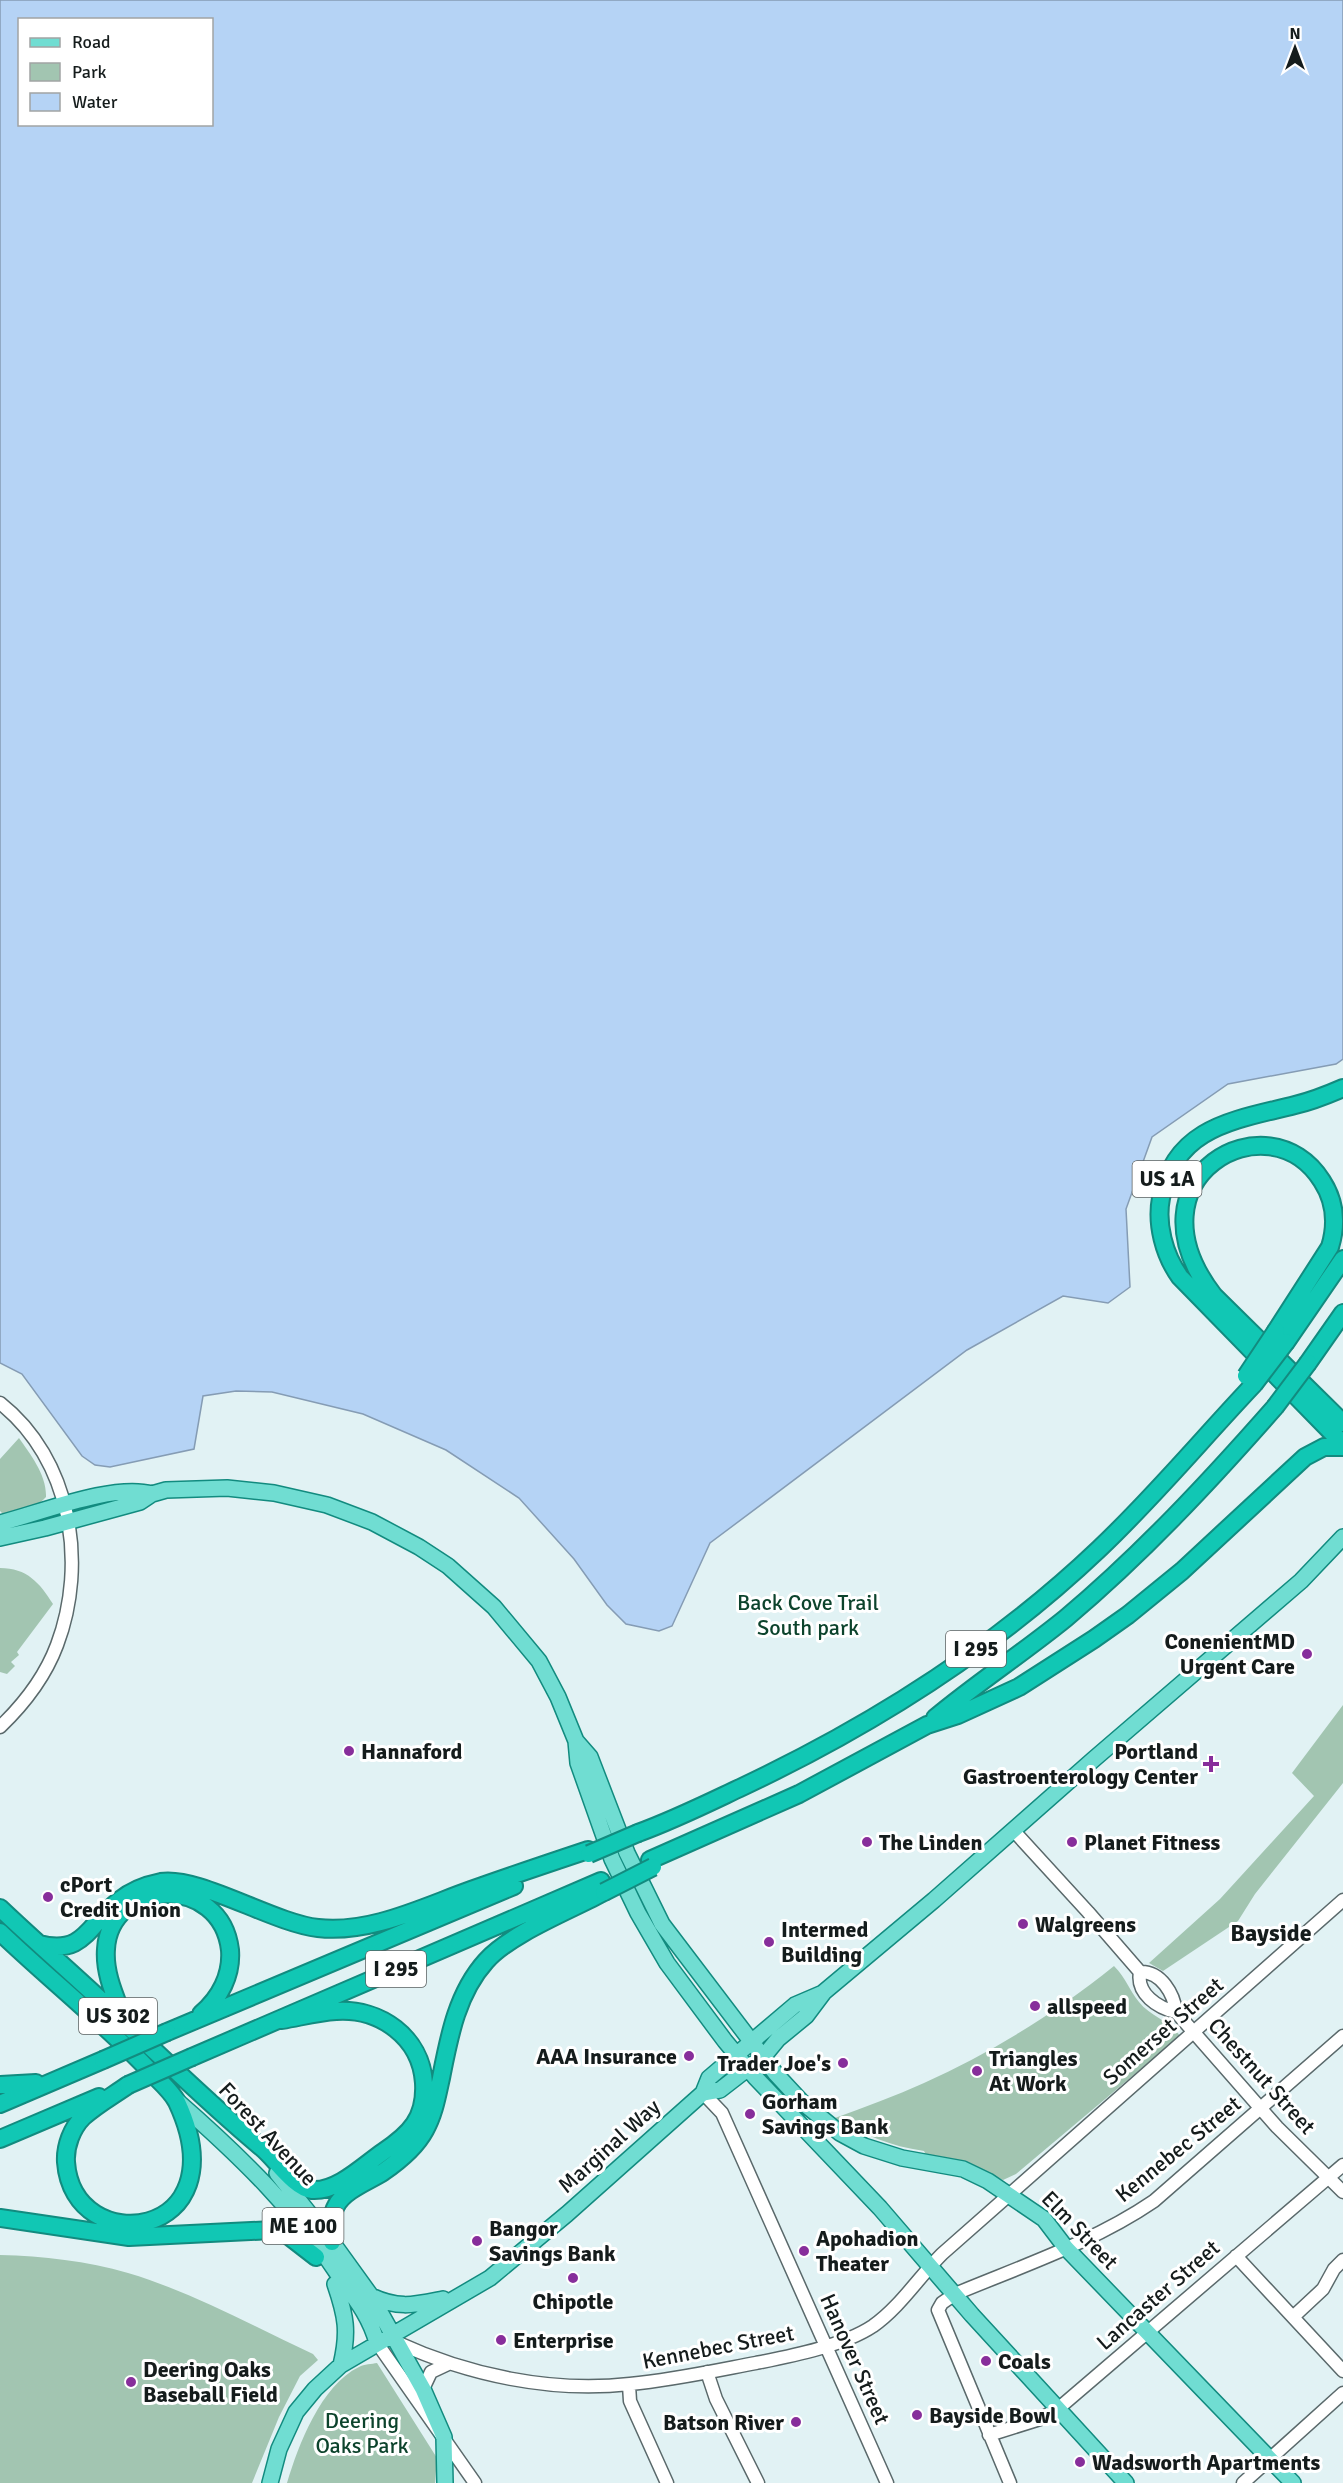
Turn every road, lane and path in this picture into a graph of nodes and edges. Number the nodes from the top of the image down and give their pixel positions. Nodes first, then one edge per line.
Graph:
1 (1343, 1088) edge
2 (1343, 1259) edge
3 (1343, 1313) edge
4 (1281, 1336) junction
5 (0, 1402) edge
6 (1343, 1423) edge
7 (1343, 1446) edge
8 (152, 1494) junction
9 (65, 1503) junction
10 (68, 1522) junction
11 (0, 1523) edge
12 (1343, 1537) edge
13 (0, 1538) edge
14 (1343, 1551) edge
15 (1323, 1560) junction
16 (927, 1725) junction
17 (0, 1727) edge
18 (576, 1741) junction
19 (1013, 1830) junction
20 (589, 1852) junction
21 (603, 1887) junction
22 (1343, 1900) edge
23 (0, 1908) edge
24 (0, 1932) edge
25 (38, 1944) junction
26 (0, 1950) edge
27 (33, 1964) junction
28 (1140, 1972) junction
29 (825, 1992) junction
30 (1176, 2012) junction
31 (282, 2020) junction
32 (193, 2021) junction
33 (126, 2023) junction
34 (1194, 2032) junction
35 (1343, 2036) edge
36 (753, 2043) junction
37 (737, 2056) junction
38 (764, 2056) junction
39 (748, 2068) junction
40 (52, 2082) junction
41 (0, 2085) edge
42 (128, 2085) junction
43 (703, 2093) junction
44 (176, 2100) junction
45 (0, 2104) edge
46 (1261, 2109) junction
47 (234, 2125) junction
48 (206, 2126) junction
49 (0, 2139) edge
50 (1343, 2165) edge
51 (1328, 2177) junction
52 (1343, 2192) edge
53 (1010, 2194) junction
54 (0, 2218) edge
55 (332, 2242) junction
56 (1066, 2248) junction
57 (1236, 2256) junction
58 (316, 2257) junction
59 (1343, 2260) edge
60 (931, 2265) junction
61 (490, 2278) junction
62 (335, 2284) junction
63 (955, 2294) junction
64 (371, 2296) junction
65 (457, 2296) junction
66 (1293, 2317) junction
67 (1147, 2332) junction
68 (394, 2338) junction
69 (377, 2343) junction
70 (826, 2345) junction
71 (448, 2364) junction
72 (341, 2365) junction
73 (1343, 2371) edge
74 (707, 2372) junction
75 (629, 2385) junction
76 (423, 2390) junction
77 (1343, 2393) edge
78 (1059, 2408) junction
79 (989, 2435) junction
80 (444, 2437) junction
81 (1269, 2458) junction
82 (270, 2483) edge
83 (445, 2483) edge
84 (475, 2483) edge
85 (667, 2483) edge
86 (758, 2483) edge
87 (887, 2483) edge
88 (1010, 2483) edge
89 (1126, 2483) edge
90 (1243, 2483) edge
91 (1293, 2483) edge

1 - 7 highway, US 1A
2 - 4 highway, I 295
3 - 16 highway, I 295, bridge
4 - 6 highway
4 - 20 highway, I 295, bridge
5 - 9 street
7 - 16 highway
8 - 9 main road
8 - 10 main road
8 - 18 main road
9 - 10 street
9 - 11 main road
10 - 13 main road
10 - 17 street
12 - 15 main road, Marginal Way
14 - 15 main road, Marginal Way
15 - 19 main road, Marginal Way
16 - 21 highway, I 295
18 - 36 main road, Elm Street
18 - 37 main road
19 - 28 street, Chestnut Street
19 - 29 main road, Marginal Way
20 - 25 highway
20 - 32 highway, I 295
21 - 31 highway, I 295
21 - 55 highway
22 - 34 street, Somerset Street
23 - 25 highway, Forest Avenue / US 302
24 - 27 highway, Forest Avenue / US 302
25 - 33 highway, Forest Avenue / US 302
26 - 27 highway
27 - 44 highway, Forest Avenue / US 302
28 - 30 street, Chestnut Street
28 - 30 street, Chestnut Street
29 - 36 main road, Marginal Way
29 - 38 main road, Marginal Way
30 - 34 street, Chestnut Street
31 - 42 highway, I 295, bridge
31 - 47 highway
32 - 33 highway
32 - 40 highway, I 295, bridge
33 - 47 highway, Forest Avenue / US 302
34 - 46 street, Chestnut Street
34 - 53 street, Somerset Street
35 - 46 street, Kennebec Street
36 - 37 main road, Marginal Way
36 - 38 main road, Elm Street
37 - 39 main road
37 - 43 main road, Marginal Way
38 - 39 main road, Marginal Way
38 - 53 main road, Elm Street
39 - 43 main road, Marginal Way
39 - 60 main road
40 - 41 highway
40 - 45 highway, I 295
42 - 44 highway
42 - 49 highway, I 295
43 - 61 main road, Marginal Way
43 - 70 street, Hanover Street
44 - 48 main road, Forest Avenue / ME 100
46 - 51 street, Chestnut Street
46 - 56 street, Kennebec Street
47 - 55 main road, Forest Avenue / ME 100
48 - 58 main road
48 - 69 main road, Forest Avenue / ME 100
50 - 51 street, Lancaster Street
51 - 52 street, Chestnut Street
51 - 57 street, Lancaster Street
53 - 56 main road, Elm Street
53 - 60 street, Somerset Street
54 - 58 highway
55 - 64 main road, Forest Avenue / ME 100
56 - 63 street, Kennebec Street
56 - 67 main road, Elm Street
57 - 66 street
57 - 67 street, Lancaster Street
58 - 62 main road
59 - 66 street
60 - 63 main road
60 - 70 street, Kennebec Street
61 - 65 main road, Marginal Way
61 - 68 main road, Marginal Way
62 - 69 main road
62 - 72 main road
63 - 78 main road
63 - 79 street
64 - 65 main road
64 - 68 main road, Forest Avenue / ME 100
65 - 68 main road, Marginal Way
66 - 73 street
67 - 78 street, Lancaster Street
67 - 81 main road, Elm Street
68 - 69 main road, Marginal Way
68 - 71 street, Kennebec Street
68 - 76 main road, Forest Avenue / ME 100
69 - 72 main road
69 - 80 street, Forest Avenue / ME 100
70 - 74 street, Kennebec Street
70 - 87 street, Hanover Street
71 - 75 street, Kennebec Street
71 - 76 street
72 - 82 main road
74 - 75 street, Kennebec Street
74 - 86 street
75 - 85 street
76 - 80 main road, Forest Avenue / ME 100
77 - 81 street
78 - 79 street, Lancaster Street
78 - 89 main road
79 - 88 street
80 - 83 main road
80 - 84 street, Forest Avenue / ME 100
81 - 90 street
81 - 91 main road, Elm Street

